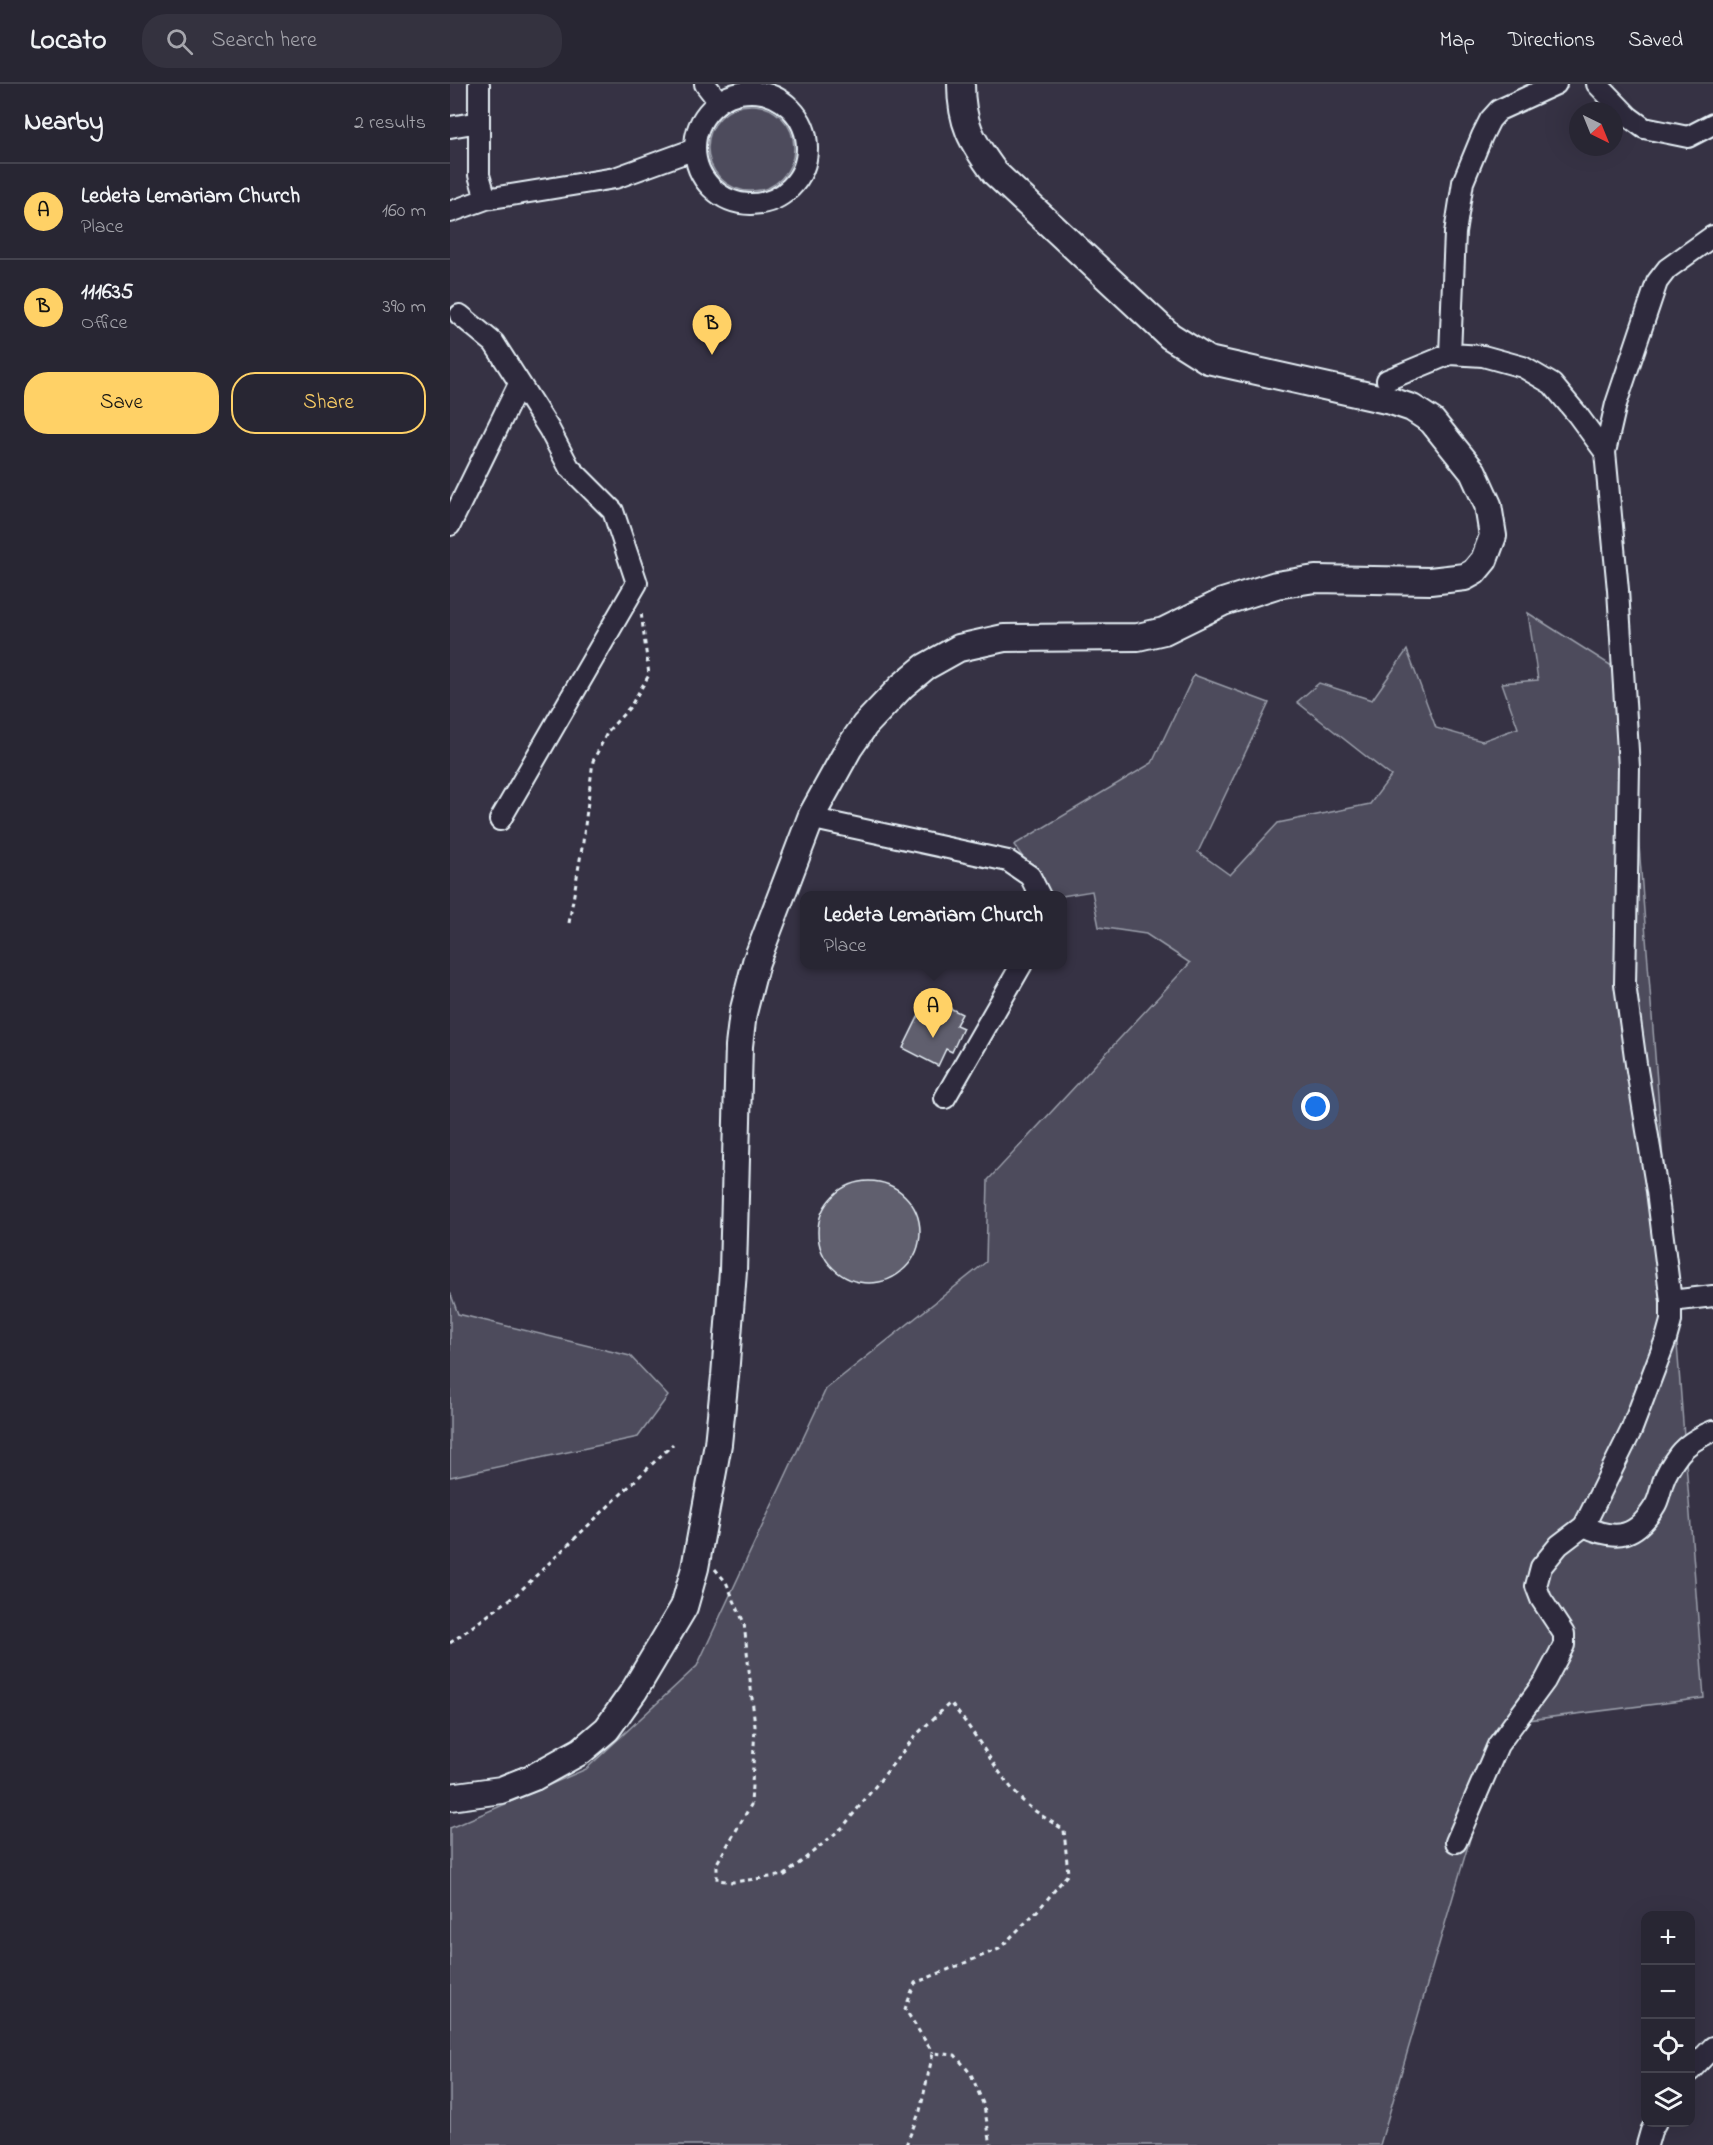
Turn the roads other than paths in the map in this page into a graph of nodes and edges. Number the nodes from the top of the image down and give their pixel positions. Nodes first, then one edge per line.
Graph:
1 (478, 84) edge
2 (705, 84) edge
3 (961, 84) edge
4 (1556, 84) edge
5 (1597, 84) edge
6 (719, 102) junction
7 (479, 122) junction
8 (1713, 124) edge
9 (450, 127) edge
10 (695, 149) junction
11 (486, 199) junction
12 (450, 212) edge
13 (1713, 236) edge
14 (460, 315) dead end
15 (1450, 354) junction
16 (1387, 380) dead end
17 (519, 384) junction
18 (1605, 452) junction
19 (450, 525) edge
20 (813, 815) junction
21 (500, 820) dead end
22 (1038, 891) edge
23 (1019, 969) edge
24 (945, 1098) dead end
25 (1713, 1296) edge
26 (1671, 1301) junction
27 (1713, 1431) edge
28 (1584, 1526) junction
29 (450, 1797) edge
30 (1456, 1842) dead end
31 (1713, 2047) edge
32 (1695, 2066) edge
33 (1653, 2127) edge
34 (1647, 2145) edge

1 - 7 street
2 - 6 street
3 - 20 main road
4 - 15 street
5 - 8 street
6 - 10 street
6 - 10 street
7 - 9 street
7 - 11 street
10 - 11 street
11 - 12 street
13 - 18 street
14 - 17 street
15 - 16 street
15 - 18 street
17 - 19 street
17 - 21 street
18 - 26 street
20 - 22 street
20 - 29 main road
23 - 24 street
25 - 26 street
26 - 28 street
27 - 28 street
28 - 30 street
31 - 32 street
33 - 34 street

